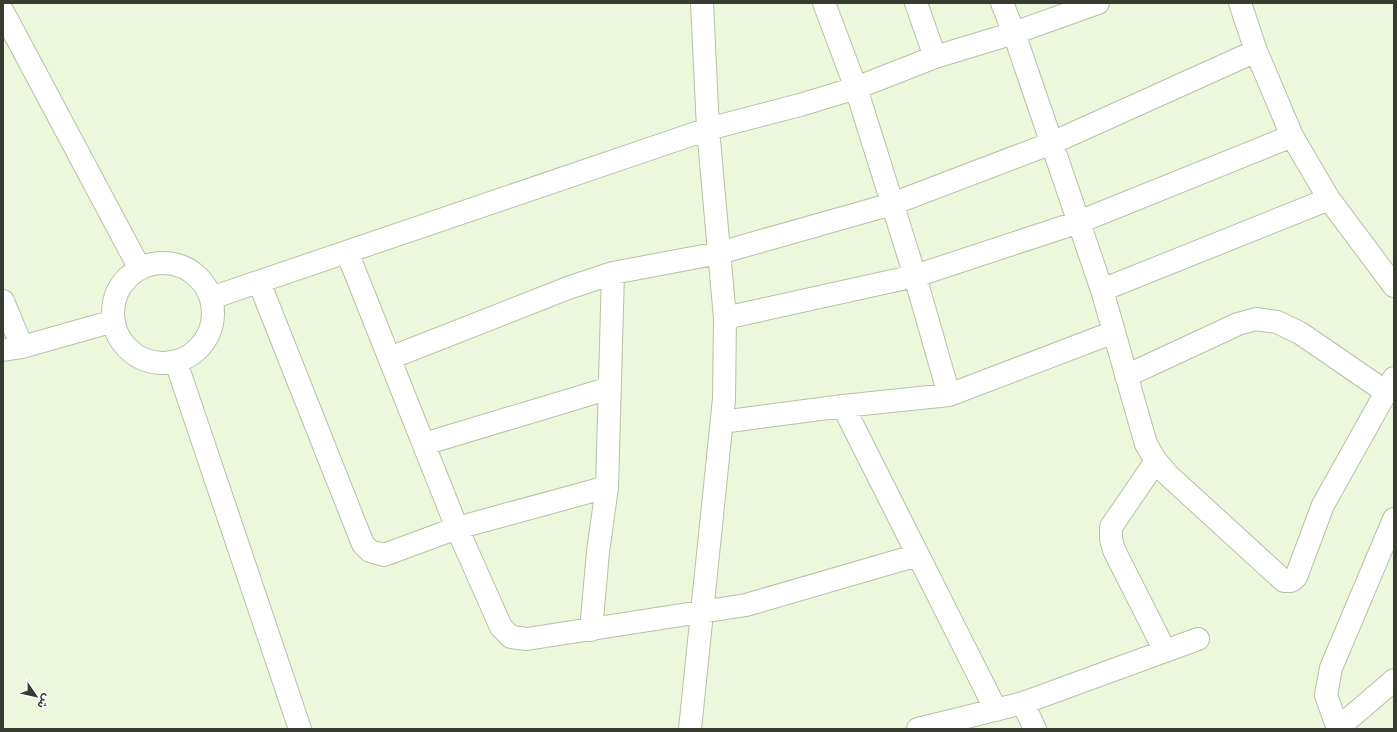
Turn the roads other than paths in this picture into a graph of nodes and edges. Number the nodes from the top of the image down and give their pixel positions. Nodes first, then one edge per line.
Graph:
1 (702, 3) edge
2 (824, 3) edge
3 (916, 3) edge
4 (1002, 3) edge
5 (1098, 3) edge
6 (1240, 3) edge
7 (3, 12) edge
8 (1014, 33) junction
9 (1256, 51) junction
10 (935, 57) junction
11 (856, 88) junction
12 (708, 129) junction
13 (1292, 136) junction
14 (1052, 143) junction
15 (1329, 199) junction
16 (892, 204) junction
17 (1079, 222) junction
18 (347, 252) junction
19 (720, 253) junction
20 (140, 269) junction
21 (613, 273) junction
22 (915, 276) junction
23 (259, 282) junction
24 (1394, 286) edge
25 (1102, 290) junction
26 (211, 298) junction
27 (3, 301) edge
28 (725, 318) junction
29 (114, 321) junction
30 (1114, 332) junction
31 (13, 348) edge
32 (390, 358) junction
33 (176, 362) junction
34 (1126, 376) junction
35 (1390, 385) edge
36 (610, 388) junction
37 (949, 395) junction
38 (844, 406) junction
39 (722, 422) junction
40 (424, 444) junction
41 (1156, 461) junction
42 (607, 487) junction
43 (1394, 519) edge
44 (457, 528) junction
45 (918, 555) junction
46 (702, 612) junction
47 (591, 630) junction
48 (1198, 639) dead end
49 (1165, 651) junction
50 (1394, 680) edge
51 (1023, 703) junction
52 (996, 710) junction
53 (300, 729) edge
54 (690, 729) edge
55 (918, 729) edge
56 (1035, 729) edge
57 (1338, 729) edge

1 - 12 street
2 - 11 street
3 - 10 street
4 - 8 street
5 - 8 street
6 - 9 street
7 - 20 street
8 - 10 street
8 - 14 street
9 - 13 street
9 - 14 street
10 - 11 street
11 - 12 street
11 - 16 street
12 - 18 street
12 - 19 street
13 - 15 street
13 - 17 street
14 - 16 street
14 - 17 street
15 - 24 street
15 - 25 street
16 - 19 street
16 - 22 street
17 - 22 street
17 - 25 street
18 - 23 street
18 - 32 street
19 - 21 street
19 - 28 street
20 - 26 street
20 - 29 street
21 - 32 street
21 - 36 street
22 - 28 street
22 - 37 street
23 - 26 street
23 - 44 street
25 - 30 street
26 - 33 street
27 - 31 street
28 - 39 street
29 - 31 street
29 - 33 street
30 - 34 street
30 - 37 street
32 - 40 street
33 - 53 street
34 - 35 street
34 - 41 street
35 - 41 street
36 - 40 street
36 - 42 street
37 - 38 street
38 - 39 street
38 - 45 street
39 - 46 street
40 - 44 street
41 - 49 street
42 - 44 street
42 - 47 street
43 - 57 street
44 - 47 street
45 - 46 street
45 - 52 street
46 - 47 street
46 - 54 street
48 - 49 street
49 - 51 street
50 - 57 street
51 - 52 street
51 - 56 street
52 - 55 street

